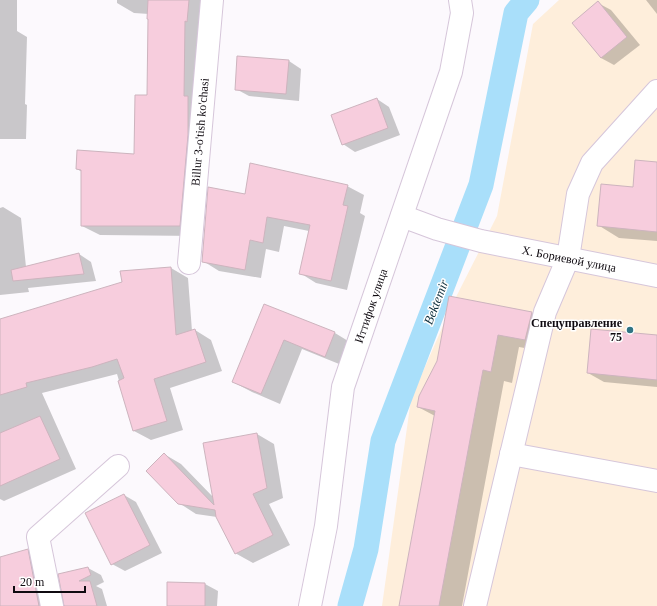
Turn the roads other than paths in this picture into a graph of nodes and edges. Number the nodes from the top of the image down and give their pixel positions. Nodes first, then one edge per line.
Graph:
1 (212, 0) edge
2 (461, 6) edge
3 (657, 91) edge
4 (402, 216) junction
5 (568, 258) junction
6 (189, 263) dead end
7 (657, 276) edge
8 (512, 454) junction
9 (118, 466) dead end
10 (657, 481) edge
11 (52, 606) edge
12 (310, 606) edge
13 (475, 606) edge

1 - 6 street, Billur 3-o'tish ko'chasi
2 - 4 street, Иттифок улица
3 - 5 street
4 - 5 street, Х. Бориевой улица
4 - 12 street, Иттифок улица
5 - 7 street, Х. Бориевой улица
5 - 8 street
8 - 10 street
8 - 13 street
9 - 11 street

